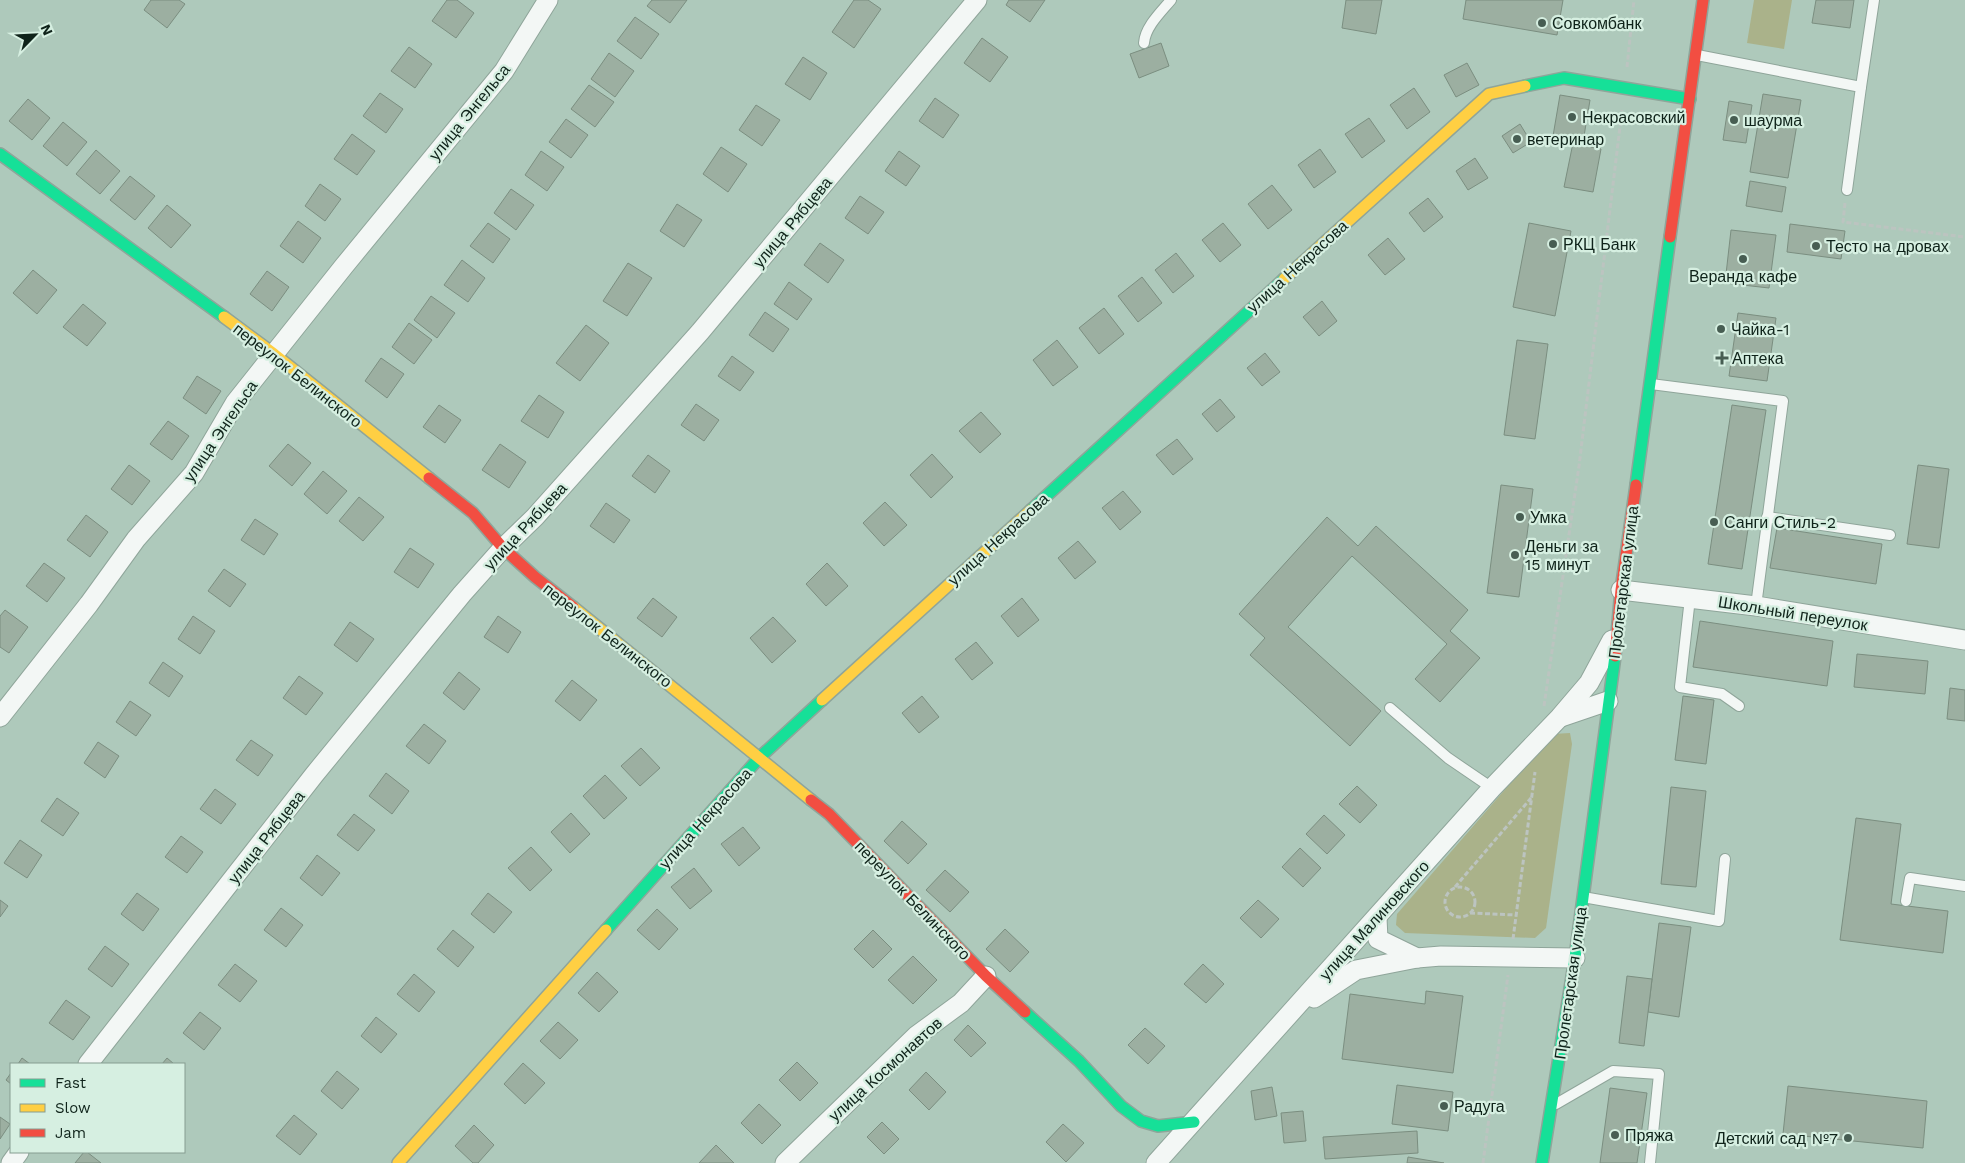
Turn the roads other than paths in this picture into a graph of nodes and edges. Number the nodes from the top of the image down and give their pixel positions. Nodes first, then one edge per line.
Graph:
1 (548, 0) edge
2 (977, 0) edge
3 (1171, 0) edge
4 (1702, 0) edge
5 (1874, 0) edge
6 (1144, 43) dead end
7 (1696, 55) junction
8 (1861, 87) junction
9 (1690, 99) junction
10 (0, 154) edge
11 (1847, 190) road end
12 (274, 354) junction
13 (1651, 384) junction
14 (1767, 517) junction
15 (1890, 535) dead end
16 (502, 548) junction
17 (1621, 590) junction
18 (1690, 598) junction
19 (1756, 606) junction
20 (1618, 630) junction
21 (1965, 640) edge
22 (1608, 701) junction
23 (1739, 706) dead end
24 (1390, 708) dead end
25 (0, 717) edge
26 (1560, 718) junction
27 (760, 757) junction
28 (1492, 788) junction
29 (1725, 859) dead end
30 (1965, 886) edge
31 (1582, 897) junction
32 (1906, 901) dead end
33 (1377, 918) junction
34 (1417, 958) junction
35 (1575, 958) junction
36 (986, 976) junction
37 (1279, 1025) junction
38 (89, 1063) edge
39 (1551, 1107) junction
40 (1194, 1122) junction
41 (19, 1153) edge
42 (11, 1163) edge
43 (398, 1163) edge
44 (784, 1163) edge
45 (1156, 1163) edge
46 (1542, 1163) edge
47 (1650, 1163) edge

1 - 12 street, улица Энгельса
2 - 16 street, улица Рябцева
3 - 6 lane
4 - 7 street, Пролетарская улица
5 - 8 lane
7 - 8 lane
7 - 9 street, Пролетарская улица
8 - 11 lane
9 - 13 street, Пролетарская улица
9 - 27 street, улица Некрасова
10 - 12 street, переулок Белинского
12 - 16 street, переулок Белинского
12 - 25 street, улица Энгельса
13 - 14 lane
13 - 17 street, Пролетарская улица
14 - 15 lane
14 - 19 lane
16 - 27 street, переулок Белинского
16 - 38 street, улица Рябцева
17 - 18 street, Школьный переулок
17 - 20 street, Пролетарская улица
18 - 19 street, Школьный переулок
18 - 23 lane
19 - 21 street, Школьный переулок
20 - 22 street, Пролетарская улица
20 - 26 street
22 - 26 street, улица Малиновского
22 - 31 street, Пролетарская улица
24 - 28 lane
26 - 28 street, улица Малиновского
27 - 36 street, переулок Белинского
27 - 43 street, улица Некрасова
28 - 33 street, улица Малиновского
29 - 31 lane
30 - 32 lane
31 - 35 street, Пролетарская улица
33 - 34 street
33 - 37 street, улица Малиновского
34 - 35 street
34 - 37 street
35 - 39 street, Пролетарская улица
36 - 40 street, переулок Белинского
36 - 44 street, улица Космонавтов
37 - 40 street, улица Малиновского
39 - 46 street, Пролетарская улица
39 - 47 lane
40 - 45 street, улица Малиновского
41 - 42 street

